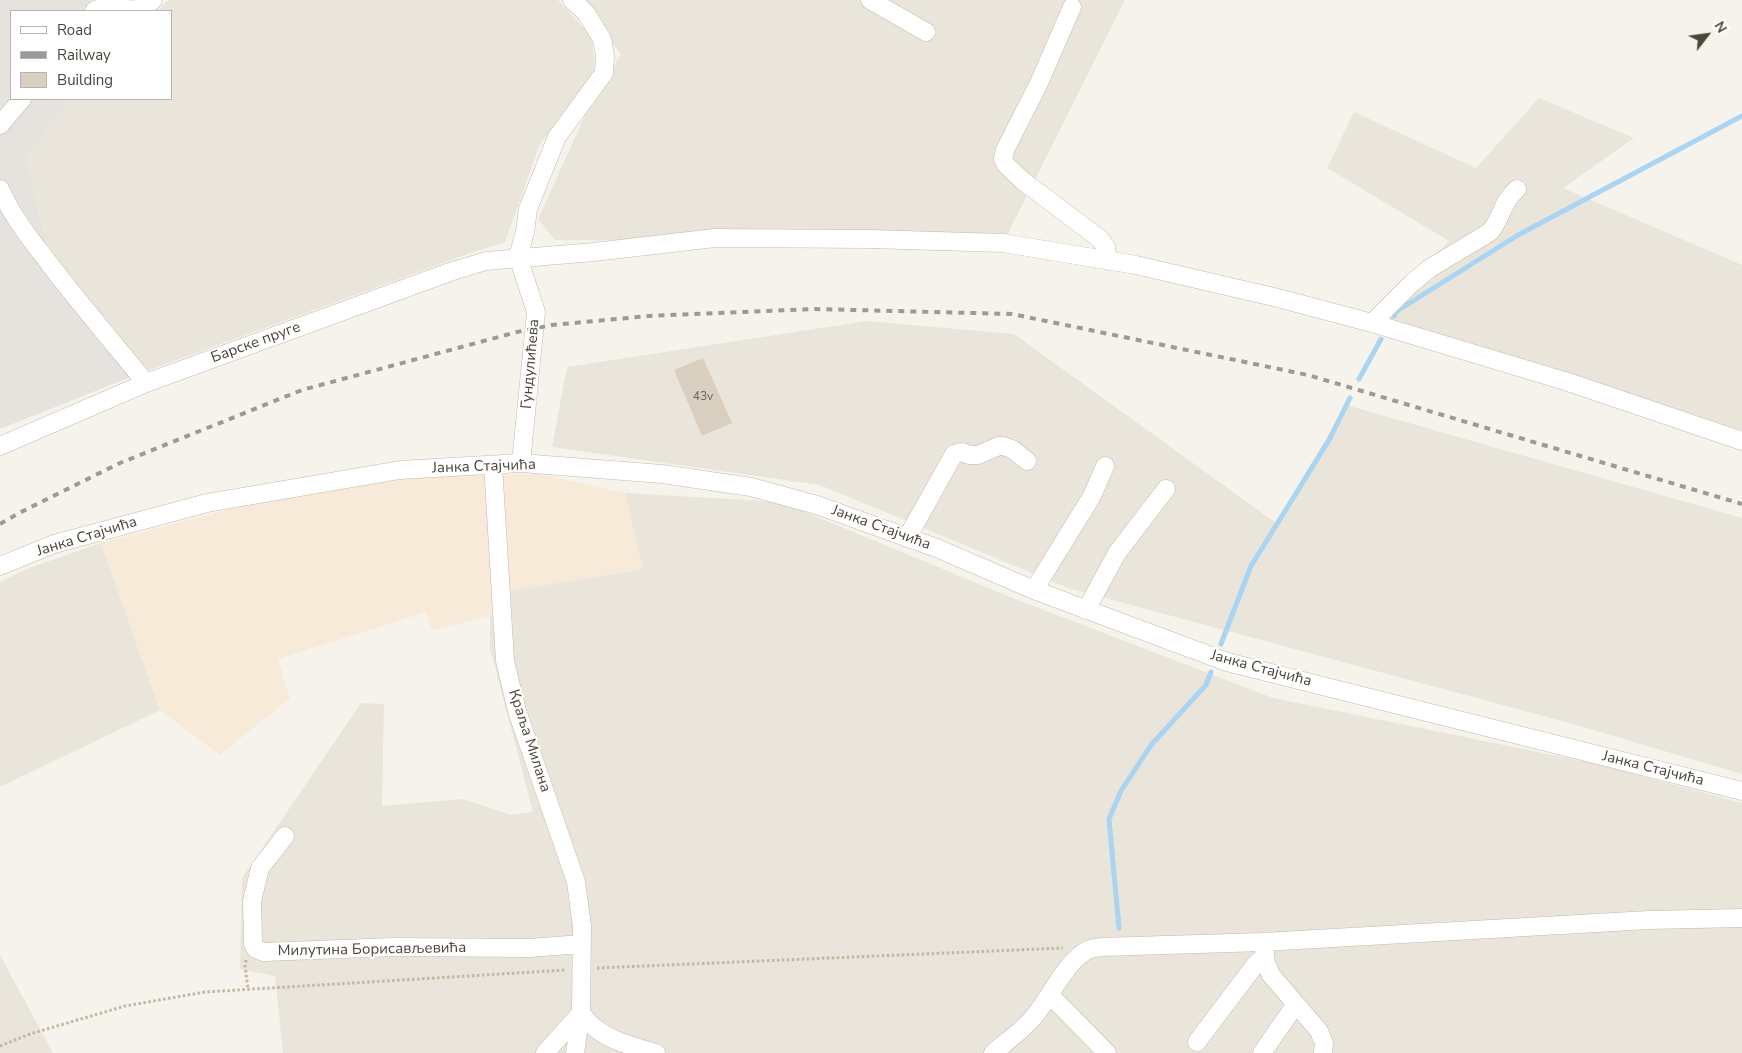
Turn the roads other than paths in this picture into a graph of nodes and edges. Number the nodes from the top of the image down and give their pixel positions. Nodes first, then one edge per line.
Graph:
1 (153, 0) edge
2 (572, 0) edge
3 (870, 0) edge
4 (1072, 7) dead end
5 (95, 10) edge
6 (926, 32) dead end
7 (21, 100) edge
8 (0, 126) edge
9 (0, 189) edge
10 (1516, 189) dead end
11 (518, 257) junction
12 (1108, 261) junction
13 (1372, 323) junction
14 (146, 383) junction
15 (1742, 441) edge
16 (0, 446) edge
17 (1027, 461) dead end
18 (521, 463) junction
19 (493, 465) junction
20 (1105, 466) dead end
21 (1166, 489) dead end
22 (907, 538) junction
23 (0, 566) edge
24 (1034, 590) junction
25 (1086, 610) junction
26 (1742, 791) edge
27 (286, 836) dead end
28 (1742, 918) edge
29 (582, 944) junction
30 (1264, 949) junction
31 (1050, 995) junction
32 (1296, 1004) junction
33 (581, 1013) junction
34 (1197, 1042) dead end
35 (645, 1052) edge
36 (544, 1053) edge
37 (575, 1053) edge
38 (993, 1053) edge
39 (1107, 1053) edge
40 (1262, 1053) edge
41 (1322, 1053) edge

1 - 5 street
2 - 11 street
3 - 6 street
4 - 12 street
7 - 8 street
9 - 14 street
10 - 13 street
11 - 12 street, Барске пруге
11 - 14 street, Барске пруге
11 - 18 street, Гундулићева
12 - 13 street, Барске пруге
13 - 15 street, Барске пруге
14 - 16 street, Барске пруге
17 - 22 street
18 - 19 street, Јанка Стајчића
18 - 22 street, Јанка Стајчића
19 - 23 street, Јанка Стајчића
19 - 29 street, Краља Милана
20 - 24 street
21 - 25 street
22 - 24 street, Јанка Стајчића
24 - 25 street, Јанка Стајчића
25 - 26 street, Јанка Стајчића
27 - 29 street, Милутина Борисављевића
28 - 30 street
29 - 33 street, Краља Милана
30 - 31 street
30 - 32 street
30 - 34 street
31 - 38 street
31 - 39 street
32 - 40 street
32 - 41 street
33 - 35 street
33 - 36 street
33 - 37 street, Краља Милана

